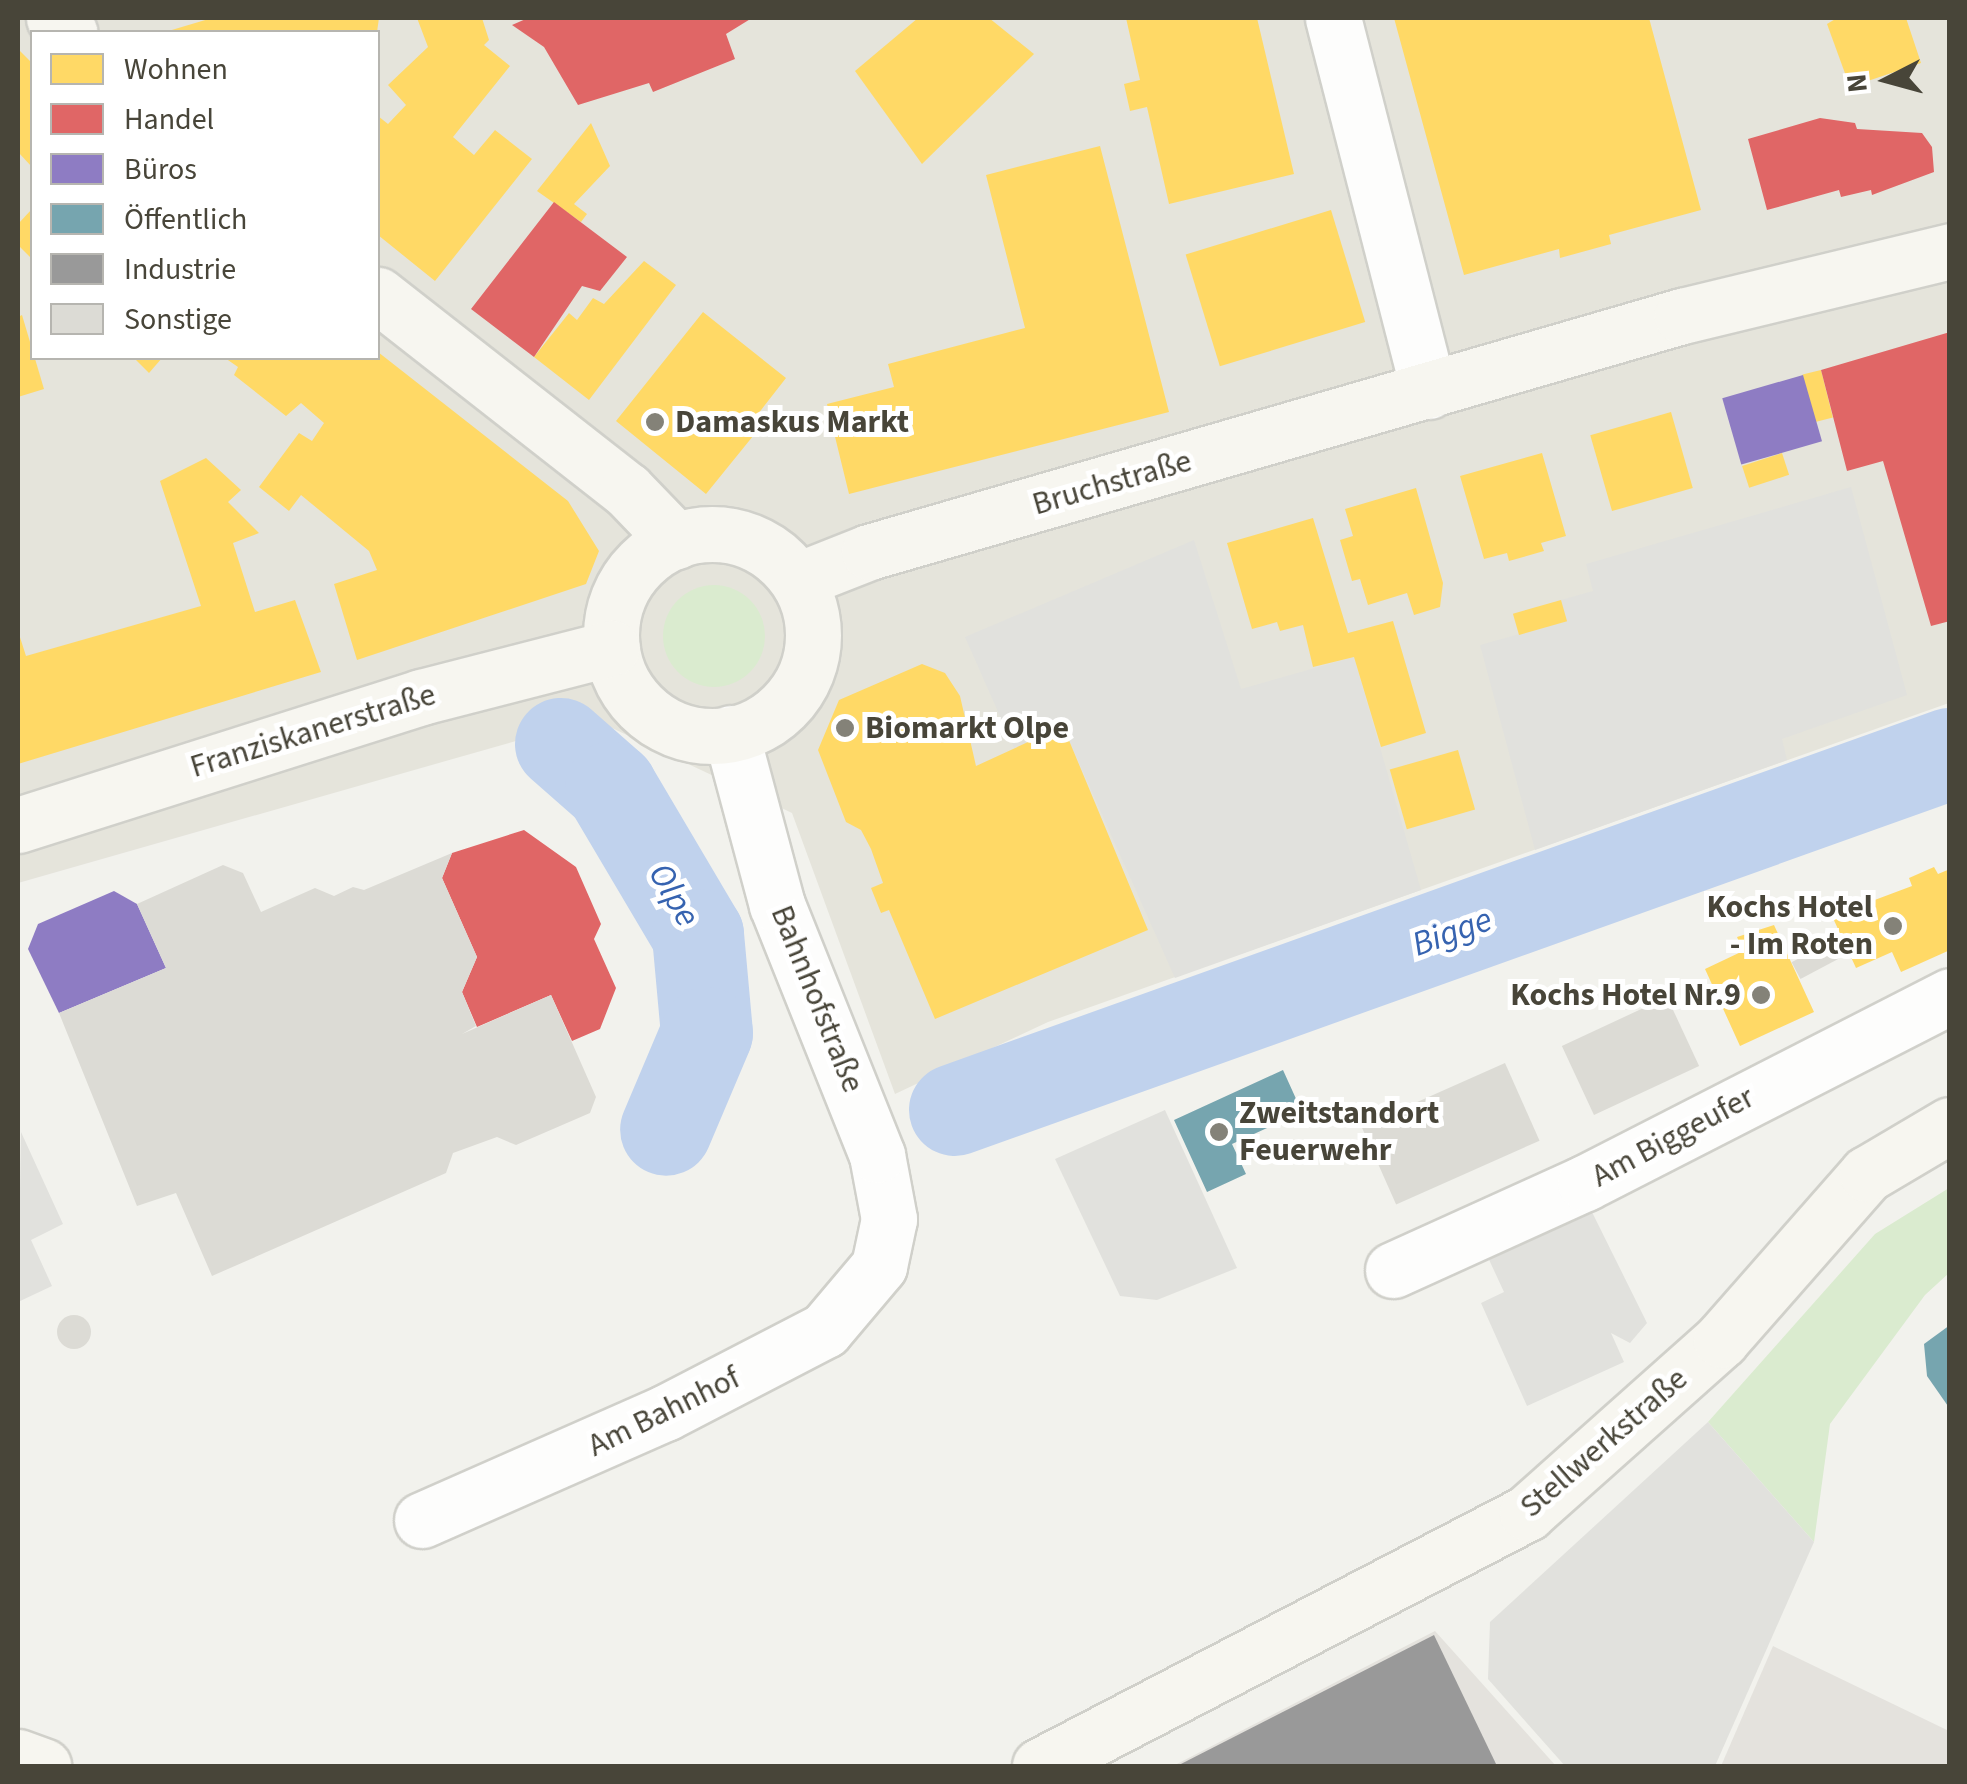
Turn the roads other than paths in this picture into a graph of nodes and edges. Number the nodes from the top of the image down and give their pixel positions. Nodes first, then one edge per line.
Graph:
1 (1334, 18) edge
2 (1950, 251) edge
3 (380, 298) edge
4 (1429, 392) junction
5 (676, 540) junction
6 (798, 580) junction
7 (612, 648) junction
8 (731, 733) junction
9 (18, 825) edge
10 (1950, 996) edge
11 (1950, 1125) edge
12 (880, 1266) joint
13 (1393, 1270) dead end
14 (422, 1520) dead end
15 (18, 1757) edge
16 (44, 1766) edge
17 (1040, 1766) edge

1 - 4 street
2 - 4 street, Bruchstraße
3 - 5 street
4 - 6 street, Bruchstraße
5 - 6 street
5 - 7 street
6 - 8 street
7 - 8 street
7 - 9 street, Franziskanerstraße
8 - 12 street, Bahnhofstraße
10 - 13 street, Am Biggeufer
11 - 17 street, Stellwerkstraße
12 - 14 street, Am Bahnhof
15 - 16 street

